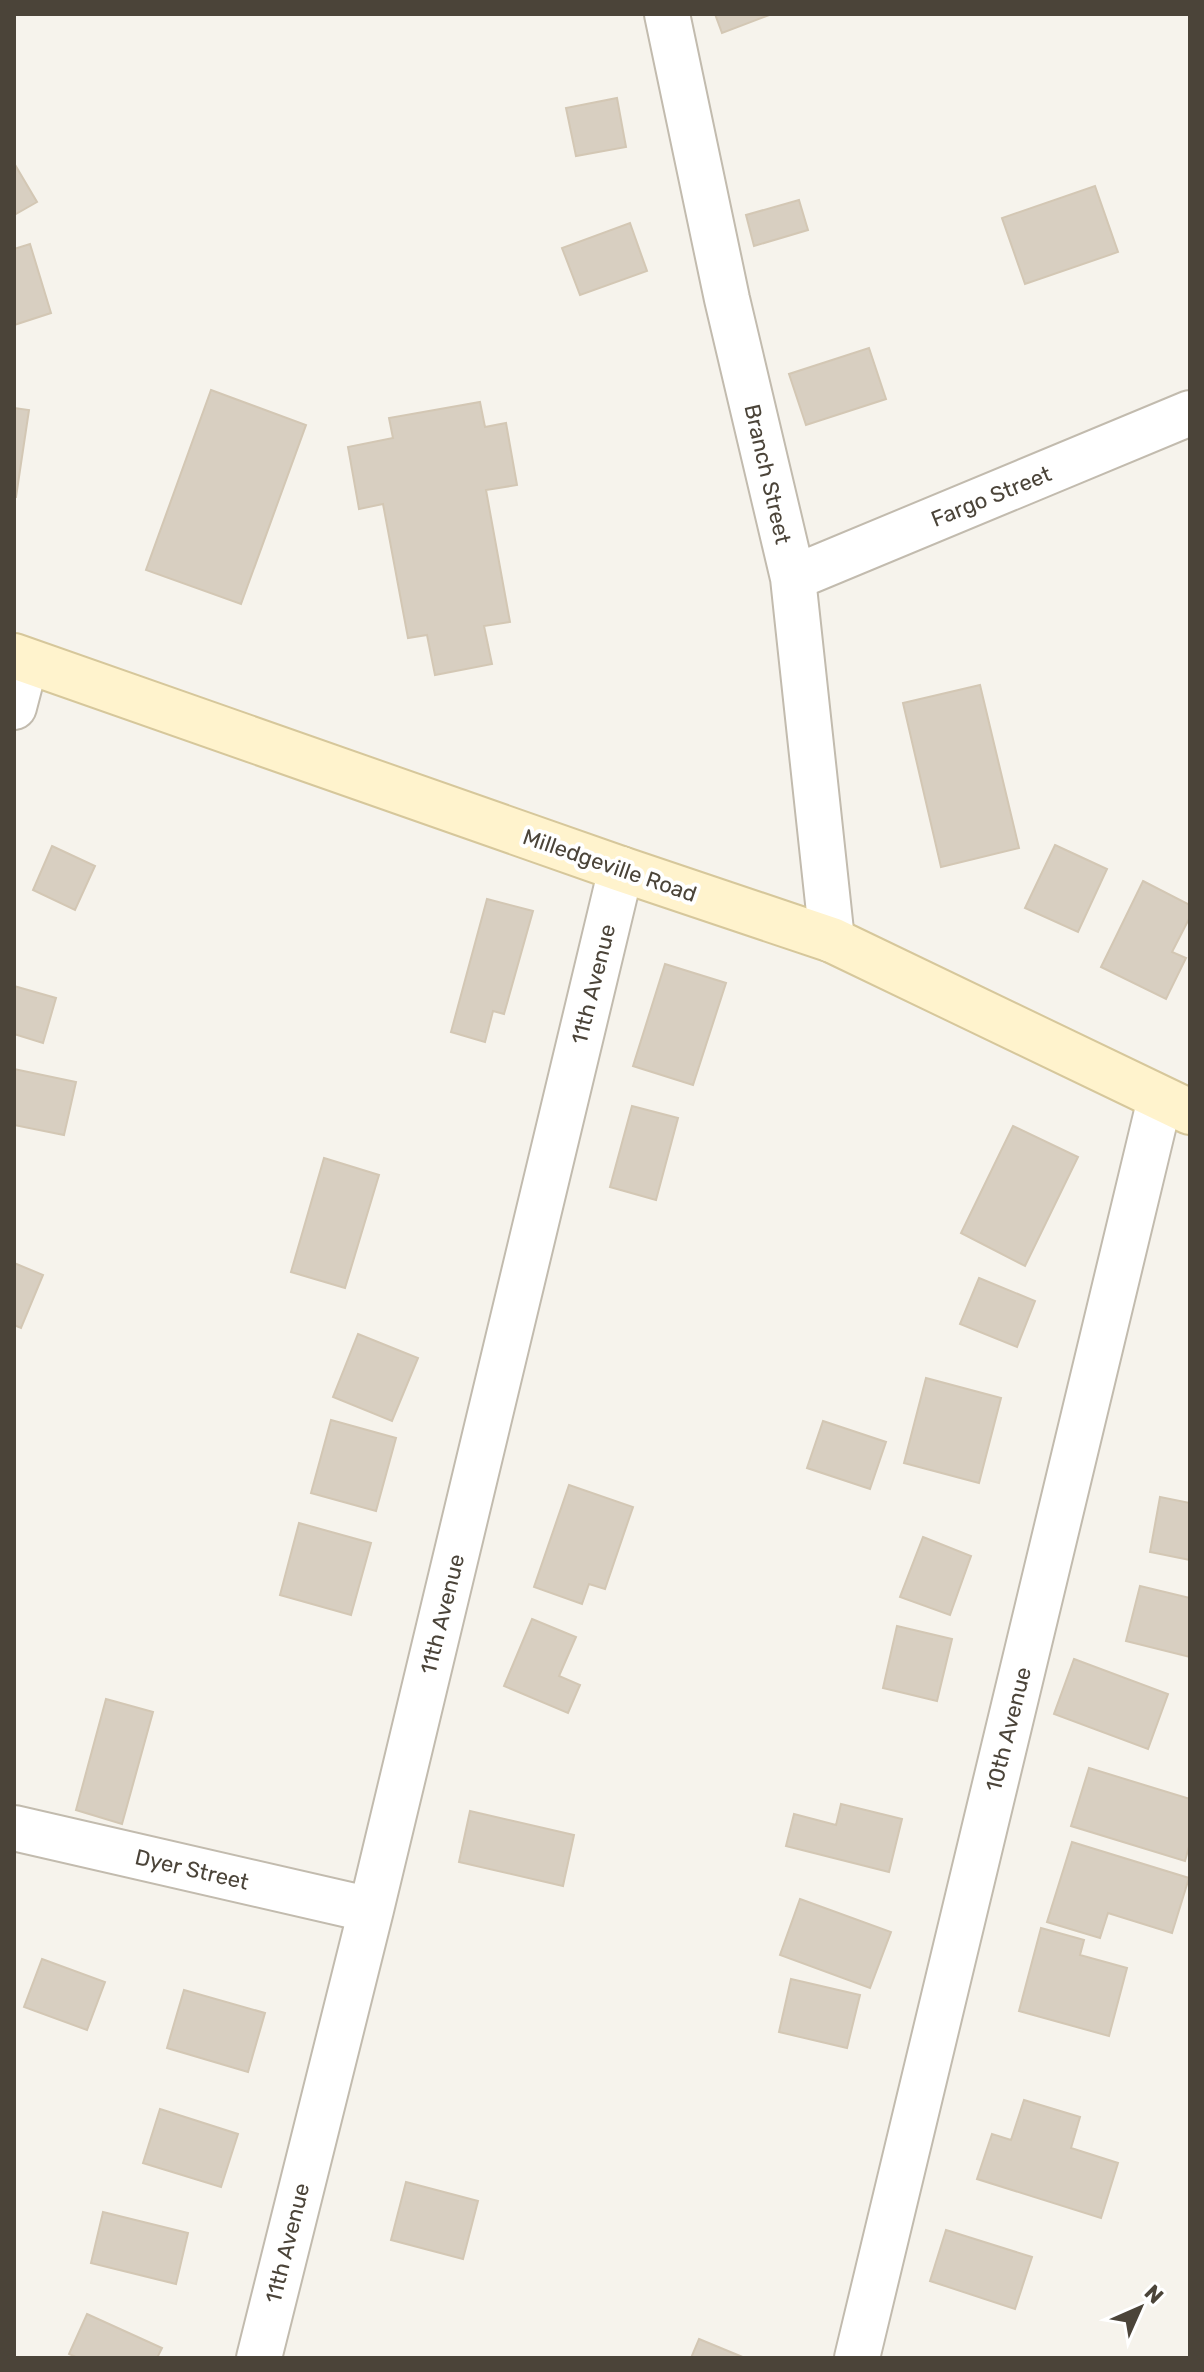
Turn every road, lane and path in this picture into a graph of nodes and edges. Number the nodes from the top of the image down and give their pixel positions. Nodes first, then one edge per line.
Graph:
1 (667, 14) edge
2 (1190, 413) edge
3 (793, 578) junction
4 (20, 658) edge
5 (14, 707) edge
6 (621, 869) junction
7 (832, 940) junction
8 (1175, 1106) edge
9 (14, 1828) edge
10 (371, 1910) junction
11 (259, 2358) edge
12 (857, 2358) edge

1 - 3 street, Branch Street
2 - 3 street, Fargo Street
3 - 7 street, Branch Street
4 - 5 street
4 - 6 main road, Milledgeville Road
6 - 7 main road, Milledgeville Road
6 - 10 street, 11th Avenue
7 - 8 main road, Milledgeville Road
8 - 12 street, 10th Avenue
9 - 10 street, Dyer Street
10 - 11 street, 11th Avenue

